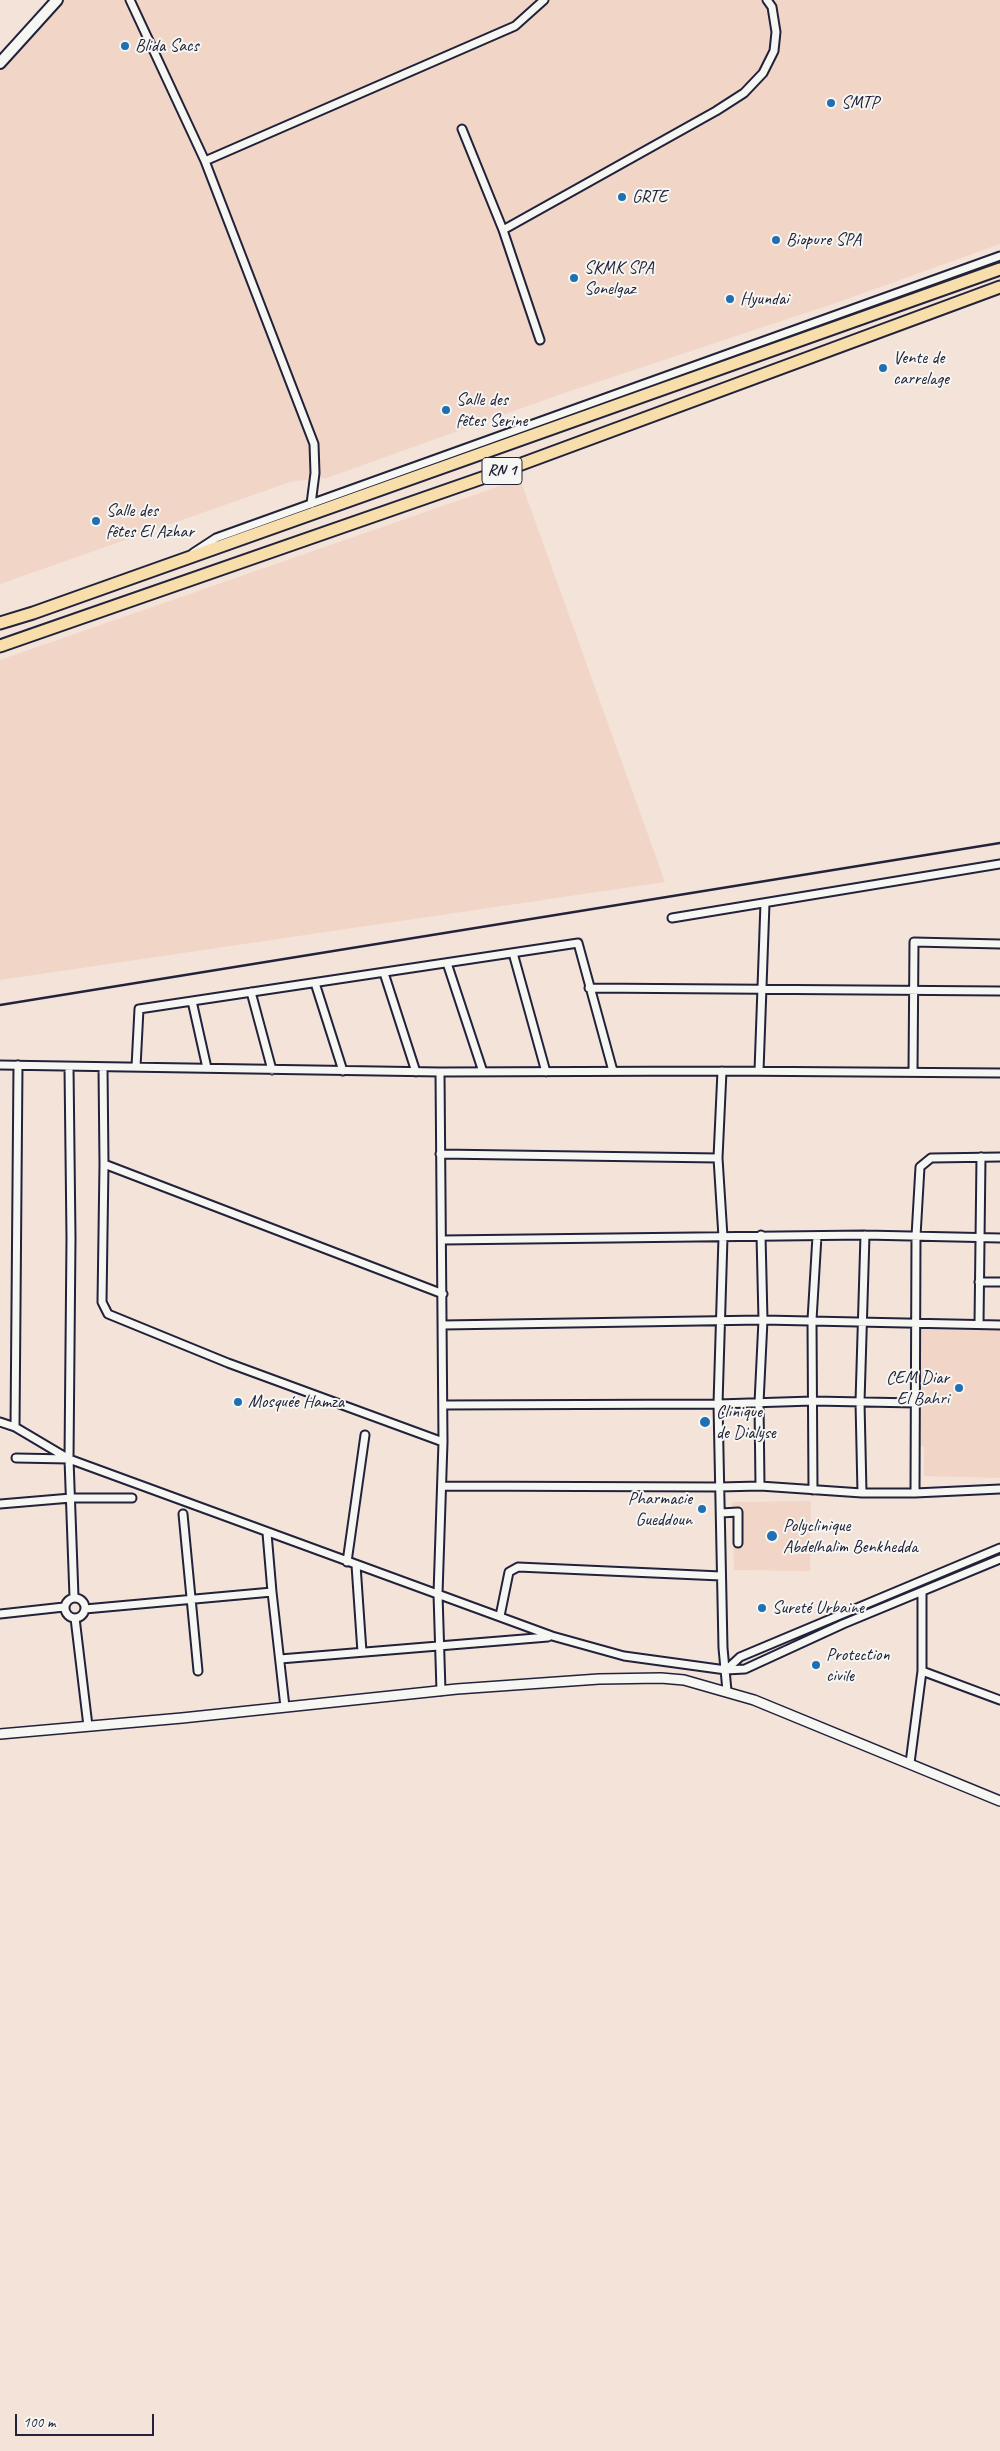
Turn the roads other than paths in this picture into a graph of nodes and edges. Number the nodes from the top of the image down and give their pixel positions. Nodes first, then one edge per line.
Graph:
1 (57, 0) edge
2 (130, 0) edge
3 (544, 0) edge
4 (767, 0) edge
5 (0, 63) edge
6 (462, 129) dead end
7 (205, 161) junction
8 (503, 230) junction
9 (1000, 256) edge
10 (1000, 270) edge
11 (1000, 287) edge
12 (540, 340) dead end
13 (311, 504) junction
14 (182, 560) junction
15 (0, 623) edge
16 (0, 646) edge
17 (1000, 864) edge
18 (765, 903) junction
19 (672, 918) dead end
20 (1000, 944) edge
21 (512, 953) junction
22 (447, 963) junction
23 (384, 972) junction
24 (316, 983) junction
25 (589, 988) junction
26 (763, 989) junction
27 (913, 989) junction
28 (1000, 991) edge
29 (251, 992) junction
30 (192, 1001) junction
31 (0, 1065) edge
32 (18, 1065) junction
33 (68, 1067) junction
34 (103, 1067) junction
35 (136, 1067) junction
36 (207, 1068) junction
37 (272, 1070) junction
38 (343, 1071) junction
39 (613, 1071) junction
40 (722, 1071) junction
41 (760, 1071) junction
42 (416, 1072) junction
43 (440, 1072) junction
44 (483, 1072) junction
45 (546, 1072) junction
46 (913, 1072) junction
47 (1000, 1073) edge
48 (440, 1154) junction
49 (981, 1157) junction
50 (1000, 1157) edge
51 (718, 1158) junction
52 (104, 1164) junction
53 (865, 1235) junction
54 (761, 1236) junction
55 (816, 1236) junction
56 (916, 1236) junction
57 (723, 1237) junction
58 (980, 1238) junction
59 (1000, 1238) edge
60 (443, 1240) junction
61 (979, 1282) junction
62 (1000, 1282) edge
63 (443, 1294) junction
64 (722, 1320) junction
65 (763, 1320) junction
66 (812, 1320) junction
67 (863, 1321) junction
68 (916, 1321) junction
69 (979, 1324) junction
70 (1000, 1324) edge
71 (443, 1325) junction
72 (813, 1401) junction
73 (759, 1402) junction
74 (860, 1402) junction
75 (916, 1403) junction
76 (718, 1404) junction
77 (443, 1405) junction
78 (0, 1422) edge
79 (15, 1427) junction
80 (365, 1435) dead end
81 (443, 1442) junction
82 (16, 1458) dead end
83 (69, 1459) junction
84 (442, 1486) junction
85 (760, 1486) junction
86 (719, 1487) junction
87 (813, 1490) junction
88 (1000, 1490) edge
89 (862, 1493) junction
90 (915, 1493) junction
91 (71, 1498) junction
92 (132, 1498) dead end
93 (0, 1504) edge
94 (721, 1513) junction
95 (184, 1514) dead end
96 (267, 1533) junction
97 (738, 1543) dead end
98 (1000, 1548) edge
99 (1000, 1559) edge
100 (347, 1562) junction
101 (356, 1565) junction
102 (721, 1576) junction
103 (272, 1592) junction
104 (922, 1592) junction
105 (438, 1594) junction
106 (74, 1597) junction
107 (192, 1599) junction
108 (64, 1607) junction
109 (85, 1609) junction
110 (0, 1614) edge
111 (500, 1616) junction
112 (75, 1618) junction
113 (552, 1636) junction
114 (440, 1645) junction
115 (362, 1652) junction
116 (280, 1659) junction
117 (726, 1670) junction
118 (922, 1671) junction
119 (198, 1672) dead end
120 (441, 1691) junction
121 (727, 1691) junction
122 (1000, 1700) edge
123 (285, 1707) junction
124 (88, 1726) junction
125 (0, 1734) edge
126 (910, 1763) junction
127 (1000, 1801) edge

1 - 5 main road
2 - 7 street
3 - 7 street
4 - 8 street
6 - 8 street
7 - 13 street
8 - 12 street
9 - 13 street
10 - 14 highway, RN 1
11 - 16 highway, RN 1
13 - 14 street
14 - 15 highway, RN 1
17 - 18 street
18 - 19 street
18 - 26 street
20 - 27 street
21 - 22 street
21 - 25 street
21 - 45 street
22 - 23 street
22 - 44 street
23 - 24 street
23 - 42 street
24 - 29 street
24 - 38 street
25 - 26 street
25 - 39 street
26 - 27 street
26 - 41 street
27 - 28 street
27 - 46 street
29 - 30 street
29 - 37 street
30 - 35 street
30 - 36 street
31 - 32 street
32 - 33 street
32 - 79 street
33 - 34 street
33 - 83 street
34 - 35 street
34 - 52 street
35 - 36 street
36 - 37 street
37 - 38 street
38 - 42 street
39 - 40 street
39 - 45 street
40 - 41 street
40 - 51 street
41 - 46 street
42 - 43 street
43 - 44 street
43 - 48 street
44 - 45 street
46 - 47 street
48 - 51 street
48 - 60 street
49 - 50 street
49 - 56 street
49 - 58 street
51 - 57 street
52 - 63 street
52 - 81 street
53 - 55 street
53 - 56 street
53 - 67 street
54 - 55 street
54 - 57 street
54 - 65 street
55 - 66 street
56 - 58 street
56 - 68 street
57 - 60 street
57 - 64 street
58 - 59 street
58 - 61 street
60 - 63 street
61 - 62 street
61 - 69 street
63 - 71 street
64 - 65 street
64 - 71 street
64 - 76 street
65 - 66 street
65 - 73 street
66 - 67 street
66 - 72 street
67 - 68 street
67 - 74 street
68 - 69 street
68 - 75 street
69 - 70 street
71 - 77 street
72 - 73 street
72 - 74 street
72 - 87 street
73 - 76 street
73 - 85 street
74 - 75 street
74 - 89 street
75 - 90 street
76 - 77 street
76 - 86 street
77 - 81 street
78 - 79 street
79 - 83 street
80 - 100 street
81 - 84 street
82 - 83 street
83 - 91 street
83 - 96 street
84 - 86 street
84 - 105 street
85 - 86 street
85 - 87 street
86 - 94 street
87 - 89 street
88 - 90 street
89 - 90 street
91 - 92 street
91 - 93 street
91 - 106 street
94 - 97 street
94 - 102 street
95 - 107 street
96 - 100 street
96 - 103 street
98 - 117 street
99 - 104 street
100 - 101 street
101 - 105 street
101 - 115 street
102 - 111 street
102 - 117 street
103 - 107 street
103 - 116 street
104 - 117 street
104 - 118 street
105 - 111 street
105 - 114 street
106 - 108 street
106 - 109 street
107 - 109 street
107 - 119 street
108 - 110 street
108 - 112 street
109 - 112 street
111 - 113 street
112 - 124 street
113 - 114 street
113 - 117 street
114 - 115 street
114 - 120 street
115 - 116 street
116 - 123 street
117 - 121 street
118 - 122 street
118 - 126 street
120 - 121 street
120 - 123 street
121 - 126 street
123 - 124 street
124 - 125 street
126 - 127 street

